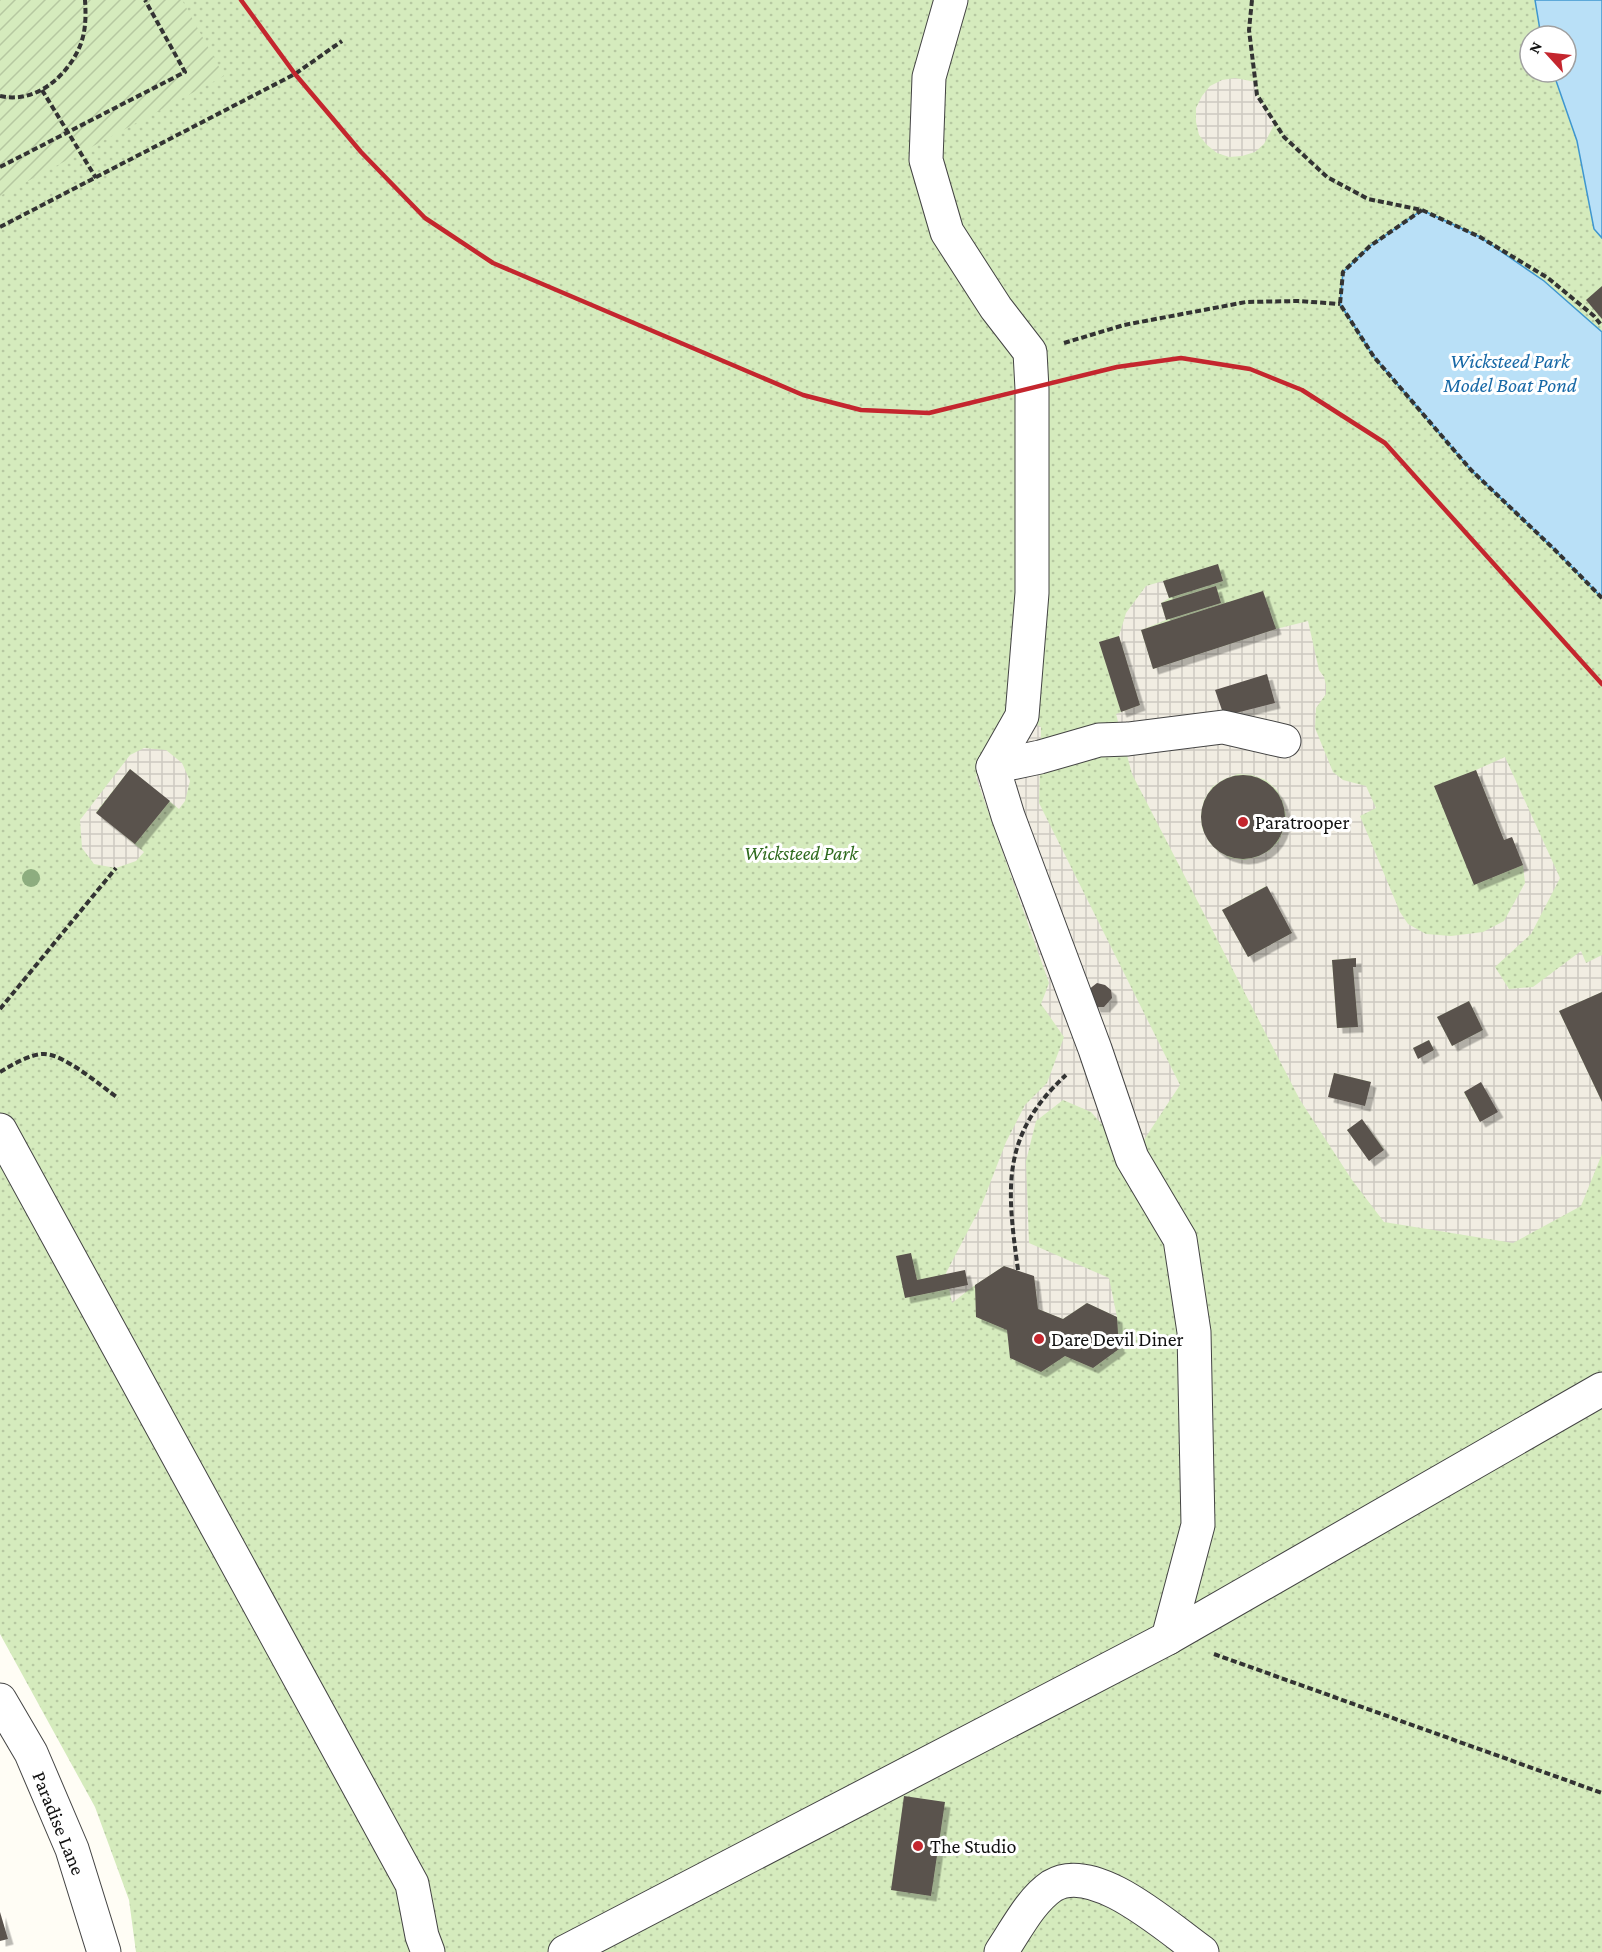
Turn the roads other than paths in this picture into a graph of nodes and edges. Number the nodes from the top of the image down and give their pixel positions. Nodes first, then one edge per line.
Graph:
1 (951, 0) edge
2 (1284, 741) dead end
3 (993, 767) junction
4 (0, 1130) edge
5 (1602, 1389) edge
6 (1168, 1638) junction
7 (0, 1700) edge
8 (104, 1952) edge
9 (428, 1952) edge
10 (565, 1952) edge
11 (1001, 1952) edge
12 (1202, 1952) edge

1 - 3 street
2 - 3 street
3 - 6 street
4 - 9 street
5 - 6 street
6 - 10 street
7 - 8 street, Paradise Lane
11 - 12 street

